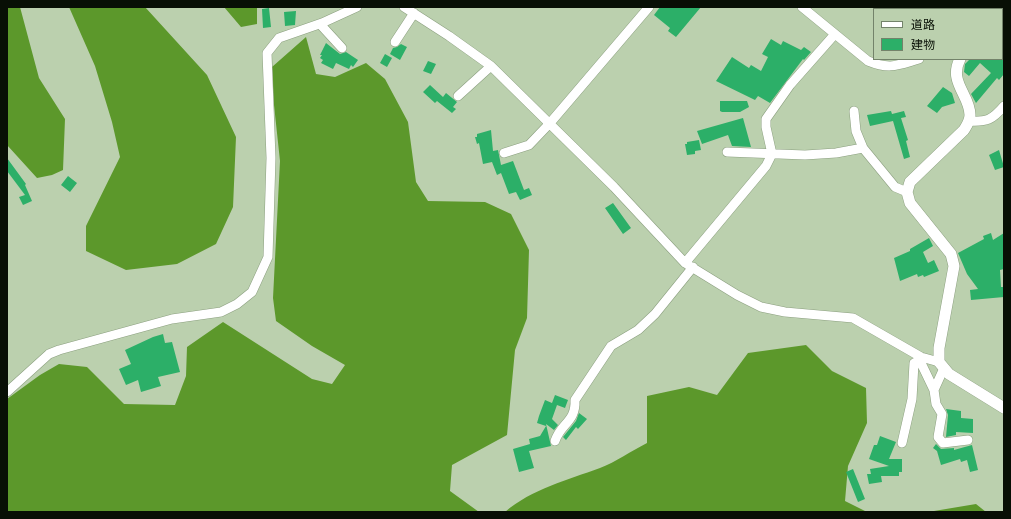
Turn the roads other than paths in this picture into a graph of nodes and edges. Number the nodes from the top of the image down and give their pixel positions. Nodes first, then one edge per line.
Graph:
1 (357, 7) edge
2 (404, 7) edge
3 (649, 7) edge
4 (802, 7) edge
5 (414, 13) junction
6 (320, 24) junction
7 (835, 34) junction
8 (395, 42) dead end
9 (342, 48) dead end
10 (916, 60) edge
11 (959, 60) edge
12 (490, 66) junction
13 (458, 96) dead end
14 (1004, 106) edge
15 (854, 111) dead end
16 (969, 121) junction
17 (550, 123) junction
18 (863, 148) junction
19 (727, 152) dead end
20 (504, 153) dead end
21 (772, 154) junction
22 (908, 192) junction
23 (689, 265) junction
24 (942, 365) junction
25 (934, 390) junction
26 (7, 392) edge
27 (1004, 408) edge
28 (968, 440) dead end
29 (555, 441) dead end
30 (902, 443) dead end

1 - 6 street
2 - 5 street
3 - 17 street
4 - 7 street
5 - 8 street
5 - 12 street
6 - 9 street
6 - 26 street
7 - 10 street
7 - 21 street
11 - 16 street
12 - 13 street
12 - 17 street
14 - 16 street
15 - 18 street
16 - 22 street
17 - 20 street
17 - 23 street
18 - 21 street
18 - 22 street
19 - 21 street
21 - 23 street
22 - 24 street
23 - 24 street
23 - 29 street
24 - 25 street
24 - 27 street
25 - 28 street
25 - 30 street

